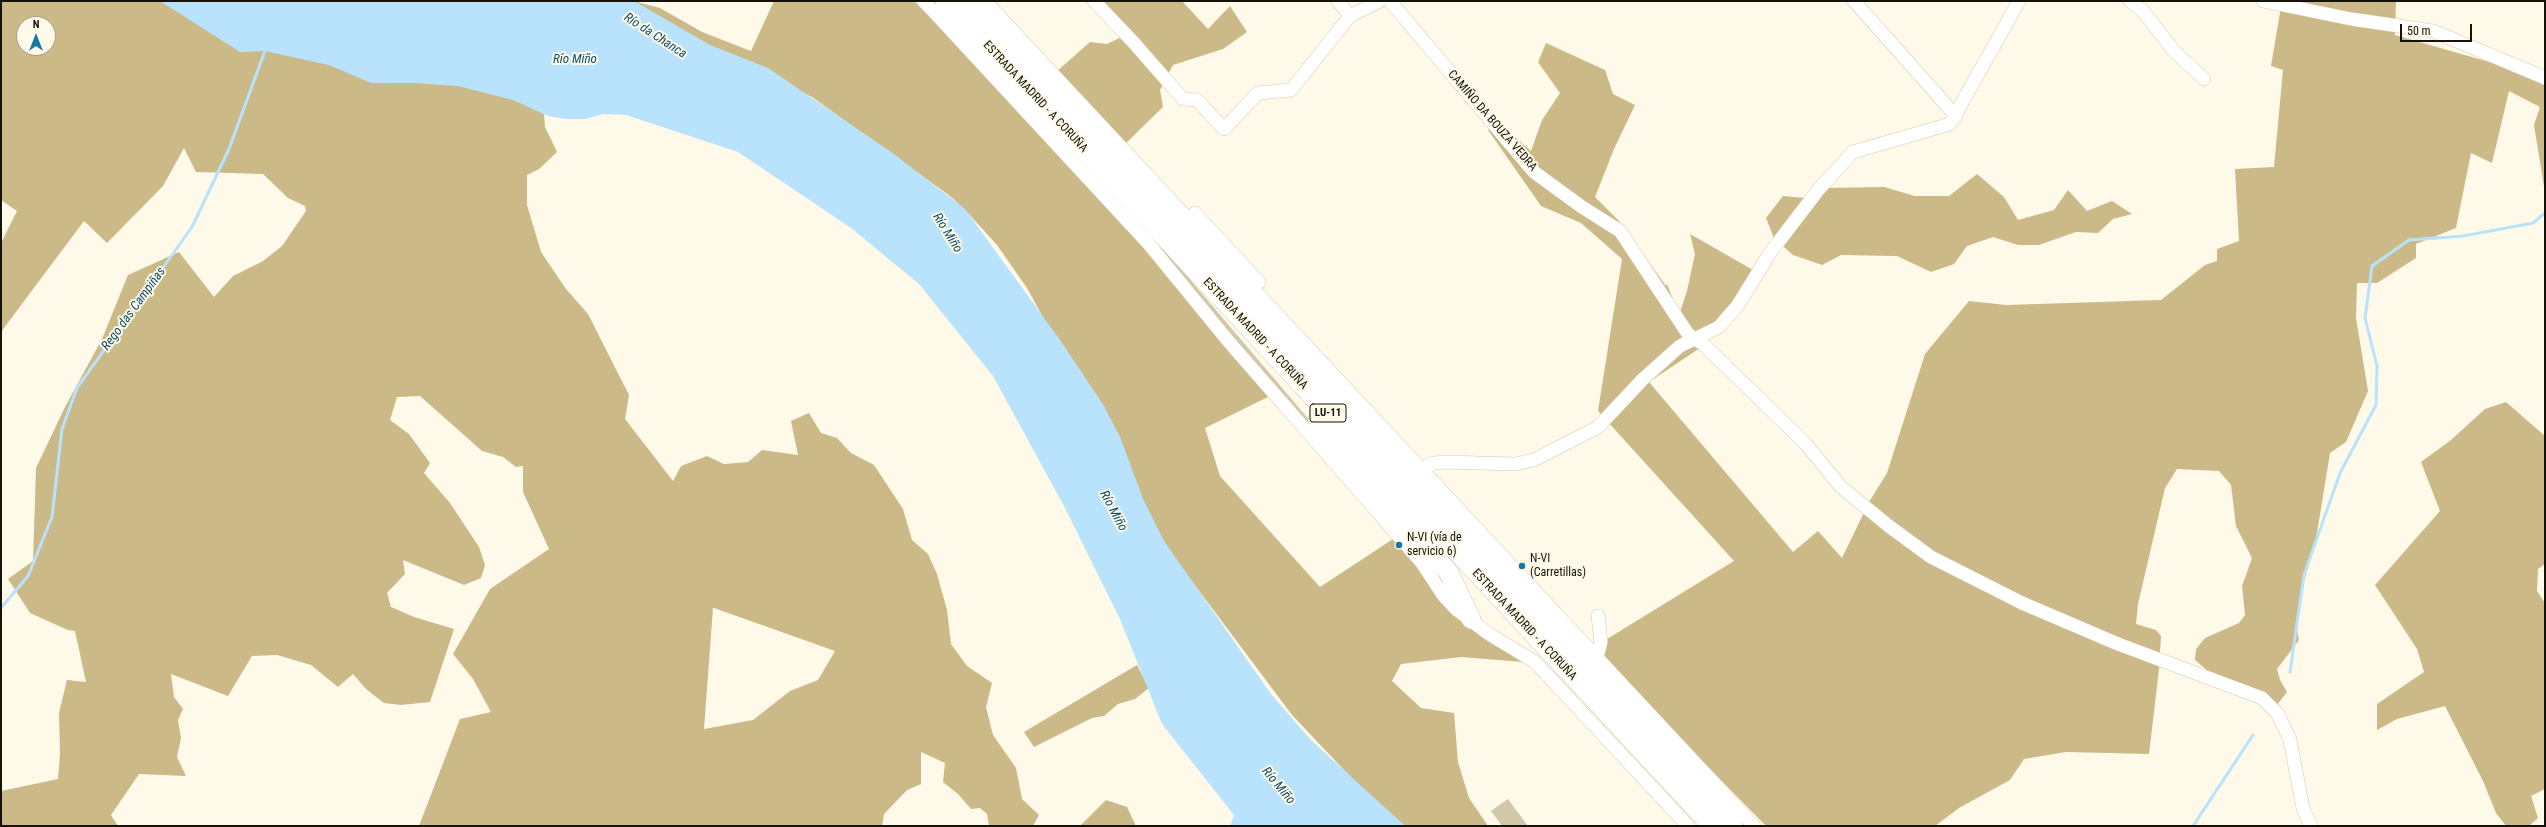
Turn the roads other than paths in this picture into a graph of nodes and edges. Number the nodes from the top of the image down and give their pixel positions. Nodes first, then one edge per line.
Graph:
1 (924, 1) edge
2 (945, 1) edge
3 (967, 1) edge
4 (984, 1) edge
5 (1094, 1) edge
6 (1338, 1) edge
7 (1380, 1) edge
8 (1390, 1) edge
9 (1854, 1) edge
10 (2019, 1) edge
11 (2130, 1) edge
12 (2263, 1) edge
13 (1350, 16) junction
14 (2545, 78) edge
15 (2204, 79) dead end
16 (1956, 116) junction
17 (1182, 256) junction
18 (1696, 339) junction
19 (1420, 469) junction
20 (1598, 616) dead end
21 (1471, 619) junction
22 (1597, 658) junction
23 (1688, 826) edge
24 (1712, 826) edge
25 (1733, 826) edge
26 (1754, 826) edge
27 (2311, 826) edge

1 - 21 street
2 - 17 highway, ESTRADA MADRID - A CORUÑA / LU-11
3 - 25 highway, ESTRADA MADRID - A CORUÑA / LU-11
4 - 19 street
5 - 13 street
6 - 13 street
7 - 13 street
8 - 18 street, CAMIÑO DA BOUZA VEDRA
9 - 16 street
10 - 16 street
11 - 15 street
12 - 14 street
16 - 18 street
17 - 21 highway
17 - 24 highway, ESTRADA MADRID - A CORUÑA / LU-11
18 - 19 street
18 - 27 street, CAMIÑO DA BOUZA VEDRA
19 - 22 street
20 - 22 street
21 - 23 street
22 - 26 street

